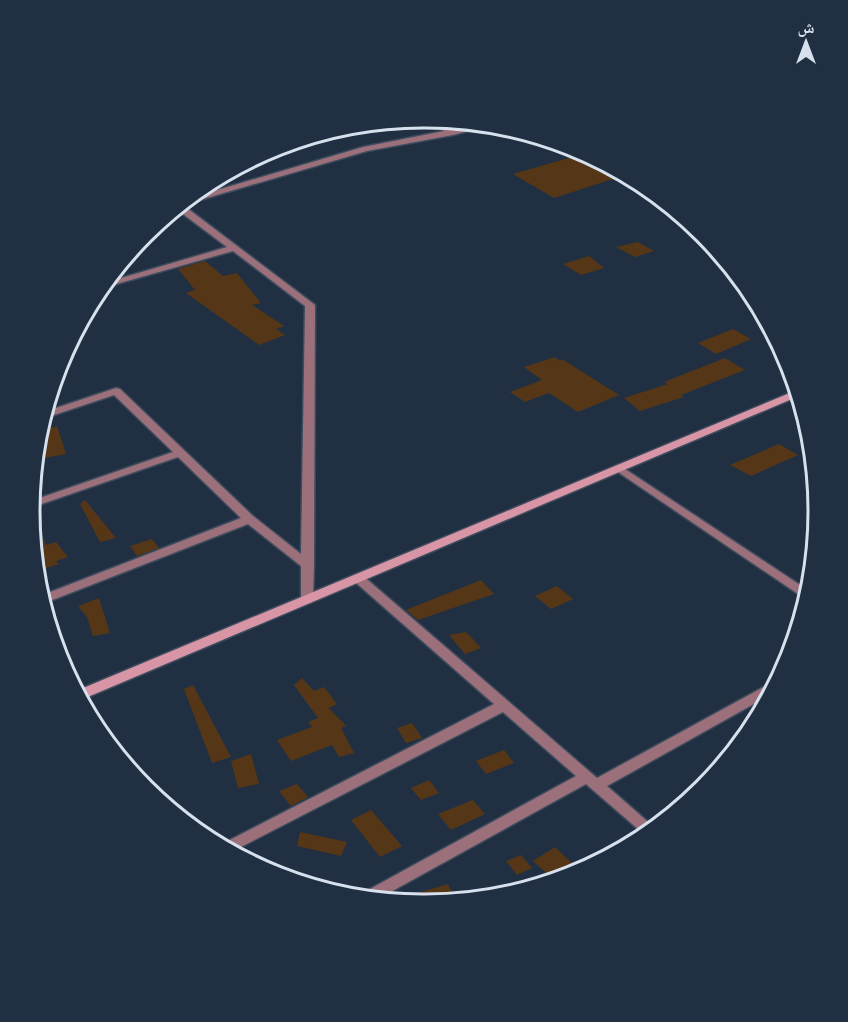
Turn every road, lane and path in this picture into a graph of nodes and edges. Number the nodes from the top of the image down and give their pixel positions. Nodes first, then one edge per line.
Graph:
1 (445, 128) edge
2 (465, 130) edge
3 (453, 133) junction
4 (205, 196) edge
5 (187, 210) edge
6 (234, 248) junction
7 (117, 282) edge
8 (789, 397) edge
9 (54, 412) edge
10 (180, 453) junction
11 (619, 468) junction
12 (40, 502) edge
13 (249, 519) junction
14 (308, 565) junction
15 (358, 578) junction
16 (799, 590) edge
17 (51, 596) edge
18 (307, 600) junction
19 (86, 693) edge
20 (761, 694) edge
21 (505, 705) junction
22 (591, 781) junction
23 (643, 826) edge
24 (234, 844) edge
25 (379, 892) edge

1 - 3 street
2 - 3 street
3 - 4 street
5 - 6 street
6 - 7 street
6 - 14 street
8 - 11 main road
9 - 10 street
10 - 12 street
10 - 13 street
11 - 15 main road
11 - 16 street
13 - 14 street
13 - 17 street
14 - 18 street
15 - 18 main road
15 - 21 street
18 - 19 main road
20 - 22 street
21 - 22 street
21 - 24 street
22 - 23 street
22 - 25 street

